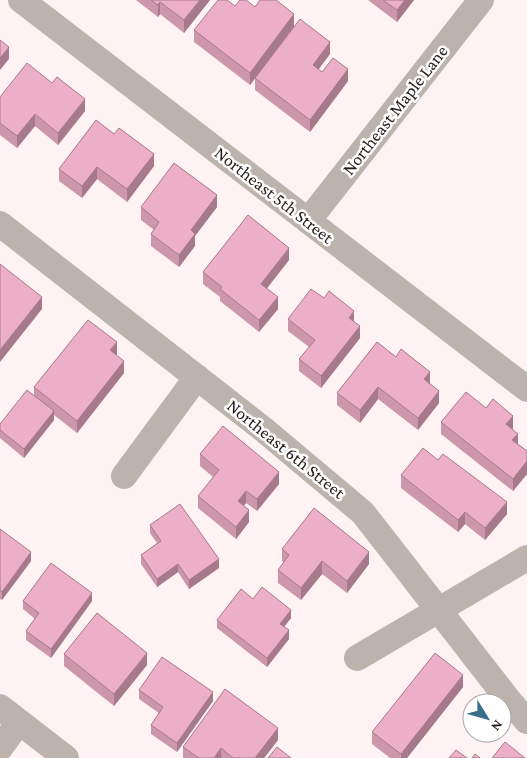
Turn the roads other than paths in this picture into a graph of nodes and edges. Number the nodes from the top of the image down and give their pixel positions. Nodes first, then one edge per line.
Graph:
1 (21, 0) edge
2 (481, 0) edge
3 (308, 221) junction
4 (0, 224) edge
5 (197, 377) junction
6 (527, 389) edge
7 (124, 476) dead end
8 (527, 558) edge
9 (438, 610) junction
10 (357, 658) dead end
11 (10, 714) edge
12 (527, 721) edge
13 (0, 748) edge
14 (66, 758) edge

1 - 3 street, Northeast 5th Street
2 - 3 street, Northeast Maple Lane
3 - 6 street, Northeast 5th Street
4 - 5 street, Northeast 6th Street
5 - 7 street
5 - 9 street, Northeast 6th Street
8 - 9 street
9 - 10 street
9 - 12 street, Northeast 6th Street
11 - 13 street
11 - 14 street

